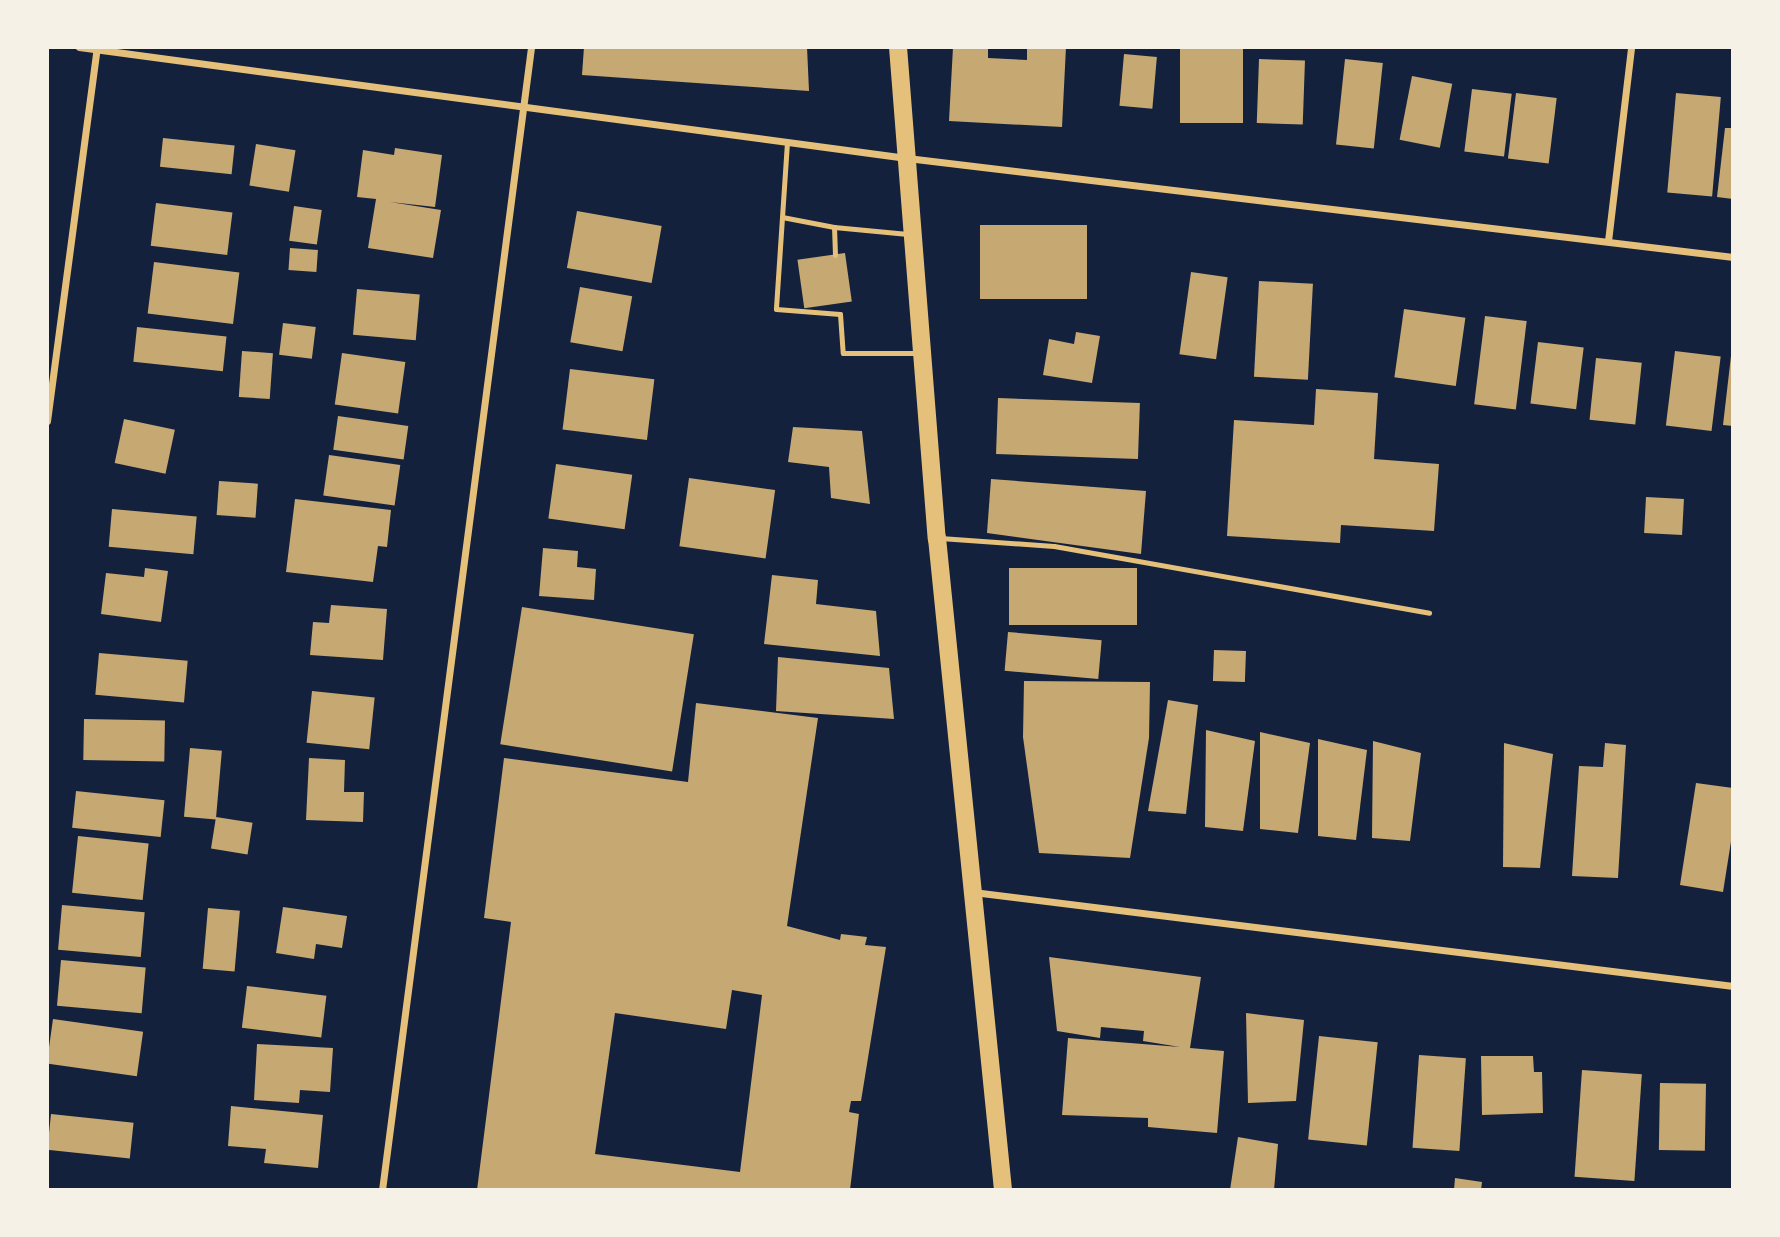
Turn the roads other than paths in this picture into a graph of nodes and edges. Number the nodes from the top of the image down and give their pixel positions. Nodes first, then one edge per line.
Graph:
1 (79, 47) edge
2 (531, 47) edge
3 (898, 47) edge
4 (1631, 47) edge
5 (97, 48) edge
6 (523, 108) junction
7 (787, 142) junction
8 (907, 158) junction
9 (782, 217) junction
10 (834, 227) junction
11 (913, 234) junction
12 (1608, 241) junction
13 (835, 255) dead end
14 (1733, 257) edge
15 (840, 304) dead end
16 (840, 314) junction
17 (922, 353) junction
18 (47, 421) edge
19 (937, 538) junction
20 (1429, 612) dead end
21 (973, 892) junction
22 (1733, 986) edge
23 (382, 1190) edge
24 (1003, 1190) edge

1 - 5 street
2 - 6 street
3 - 8 main road
4 - 12 street
5 - 6 street
5 - 18 street
6 - 7 street
6 - 23 street
7 - 8 street
7 - 9 lane
8 - 11 main road
8 - 12 street
9 - 10 lane
9 - 16 lane
10 - 11 lane
10 - 13 lane
11 - 17 main road
12 - 14 street
15 - 16 lane
16 - 17 lane
17 - 19 main road
19 - 20 lane
19 - 21 main road
21 - 22 street
21 - 24 main road

